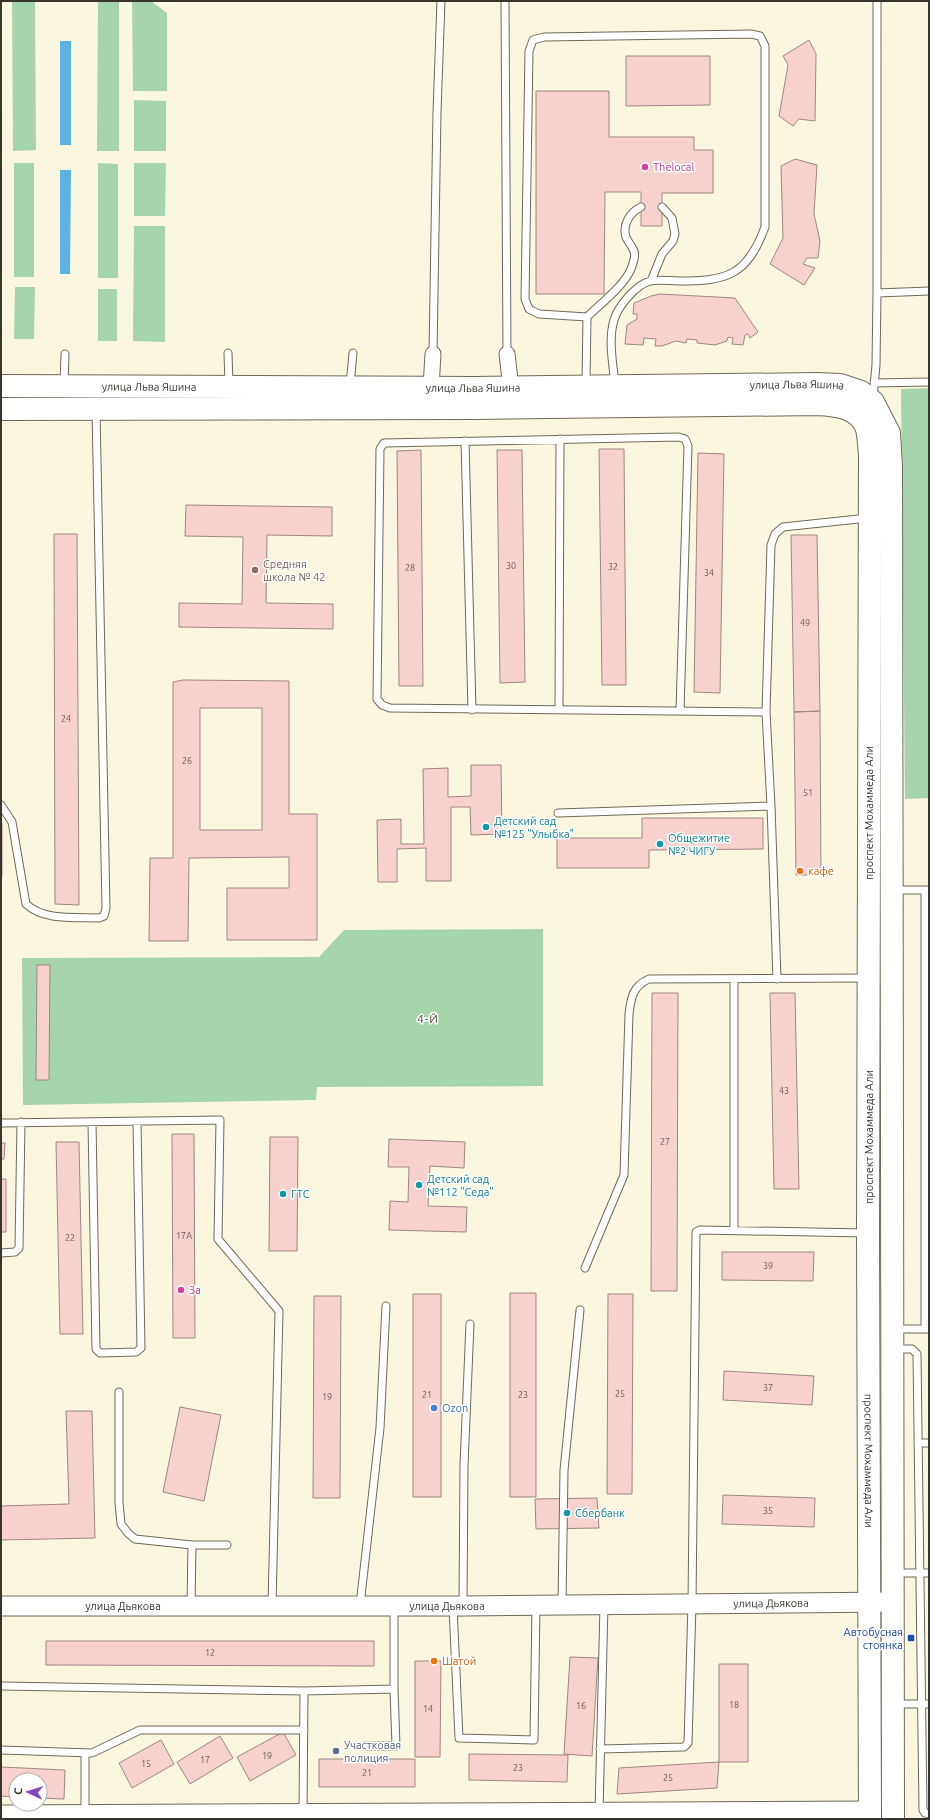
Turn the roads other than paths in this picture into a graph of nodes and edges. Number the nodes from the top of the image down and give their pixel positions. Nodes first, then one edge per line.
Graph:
1 (441, 1) edge
2 (505, 1) edge
3 (877, 1) edge
4 (641, 207) dead end
5 (662, 207) dead end
6 (650, 281) junction
7 (929, 291) edge
8 (877, 292) junction
9 (587, 317) junction
10 (228, 352) dead end
11 (352, 353) dead end
12 (65, 354) dead end
13 (433, 354) joint
14 (508, 354) joint
15 (929, 382) edge
16 (1, 386) edge
17 (64, 386) junction
18 (229, 386) junction
19 (586, 387) junction
20 (350, 388) junction
21 (431, 388) junction
22 (511, 388) junction
23 (874, 393) junction
24 (615, 396) junction
25 (1, 409) edge
26 (96, 409) junction
27 (866, 428) junction
28 (560, 439) junction
29 (465, 441) junction
30 (870, 518) junction
31 (472, 710) junction
32 (559, 710) junction
33 (680, 711) junction
34 (766, 712) junction
35 (1, 805) edge
36 (771, 806) junction
37 (558, 813) dead end
38 (893, 890) junction
39 (927, 890) edge
40 (869, 978) junction
41 (734, 979) junction
42 (777, 979) junction
43 (21, 1122) junction
44 (92, 1122) junction
45 (137, 1122) junction
46 (1, 1123) edge
47 (734, 1230) junction
48 (868, 1233) junction
49 (1, 1252) edge
50 (586, 1268) dead end
51 (386, 1306) dead end
52 (580, 1310) dead end
53 (470, 1324) dead end
54 (927, 1329) edge
55 (892, 1339) junction
56 (119, 1392) dead end
57 (918, 1443) junction
58 (929, 1443) edge
59 (192, 1545) junction
60 (227, 1546) dead end
61 (892, 1573) junction
62 (920, 1573) junction
63 (929, 1573) edge
64 (869, 1602) junction
65 (892, 1602) junction
66 (692, 1604) junction
67 (191, 1605) junction
68 (272, 1605) junction
69 (360, 1605) junction
70 (562, 1605) junction
71 (604, 1605) junction
72 (1, 1606) edge
73 (394, 1606) junction
74 (458, 1606) junction
75 (536, 1606) junction
76 (1, 1686) edge
77 (394, 1689) junction
78 (304, 1691) junction
79 (892, 1704) junction
80 (925, 1704) edge
81 (304, 1730) junction
82 (365, 1746) dead end
83 (600, 1749) junction
84 (1, 1750) edge
85 (85, 1753) junction
86 (599, 1813) junction
87 (303, 1814) junction
88 (929, 1814) edge
89 (84, 1815) junction
90 (870, 1815) edge
91 (1, 1816) edge
92 (893, 1819) edge

1 - 13 lane
2 - 14 lane
3 - 8 lane
4 - 9 lane
5 - 6 lane
6 - 9 lane
6 - 24 lane
7 - 8 lane
8 - 23 lane
9 - 19 lane
10 - 18 lane
11 - 20 lane
12 - 17 lane
13 - 21 street
14 - 22 street
15 - 23 lane
16 - 17 main road, улица Льва Яшина
17 - 18 main road, улица Льва Яшина
18 - 20 main road, улица Льва Яшина
19 - 22 main road, улица Льва Яшина
19 - 24 main road, улица Льва Яшина
20 - 21 main road, улица Льва Яшина
21 - 22 main road, улица Льва Яшина
23 - 24 main road, улица Льва Яшина
23 - 27 lane
23 - 38 main road, улица Льва Яшина
24 - 26 main road, улица Льва Яшина
24 - 27 main road, улица Льва Яшина
25 - 26 main road, улица Льва Яшина
26 - 35 lane
27 - 30 main road, проспект Мохаммеда Али
28 - 29 lane
28 - 32 lane
28 - 33 lane
29 - 31 lane
29 - 31 lane
30 - 34 lane
30 - 40 main road, проспект Мохаммеда Али
31 - 32 lane
32 - 33 lane
33 - 34 lane
34 - 36 lane
36 - 37 lane
36 - 42 lane
38 - 39 lane
38 - 55 main road
39 - 54 lane
40 - 42 lane
40 - 48 main road, проспект Мохаммеда Али
41 - 42 lane
41 - 47 lane
41 - 50 lane
43 - 44 lane
43 - 46 lane
43 - 49 lane
44 - 45 lane
44 - 45 lane
45 - 68 lane
47 - 48 lane
47 - 66 lane
48 - 64 main road, проспект Мохаммеда Али
51 - 69 lane
52 - 70 lane
53 - 74 lane
54 - 55 lane
55 - 57 lane
55 - 61 main road
56 - 59 lane
57 - 58 lane
57 - 62 lane
59 - 60 lane
59 - 67 lane
61 - 62 lane
61 - 65 main road
62 - 63 lane
62 - 80 lane
64 - 65 street, улица Дьякова
64 - 66 street, улица Дьякова
64 - 90 main road, проспект Мохаммеда Али
65 - 79 main road
66 - 71 street, улица Дьякова
66 - 83 lane
67 - 68 street, улица Дьякова
67 - 72 street, улица Дьякова
68 - 69 street, улица Дьякова
69 - 73 street, улица Дьякова
70 - 71 street, улица Дьякова
70 - 75 street, улица Дьякова
71 - 83 lane
73 - 74 street, улица Дьякова
73 - 77 lane
74 - 75 street, улица Дьякова
74 - 75 lane
76 - 78 lane
77 - 78 lane
77 - 82 lane
78 - 81 lane
79 - 80 lane
79 - 92 main road
80 - 88 lane
81 - 85 lane
81 - 87 lane
83 - 86 lane
84 - 85 lane
85 - 89 lane
86 - 87 street
86 - 90 street
87 - 89 street
89 - 91 street

